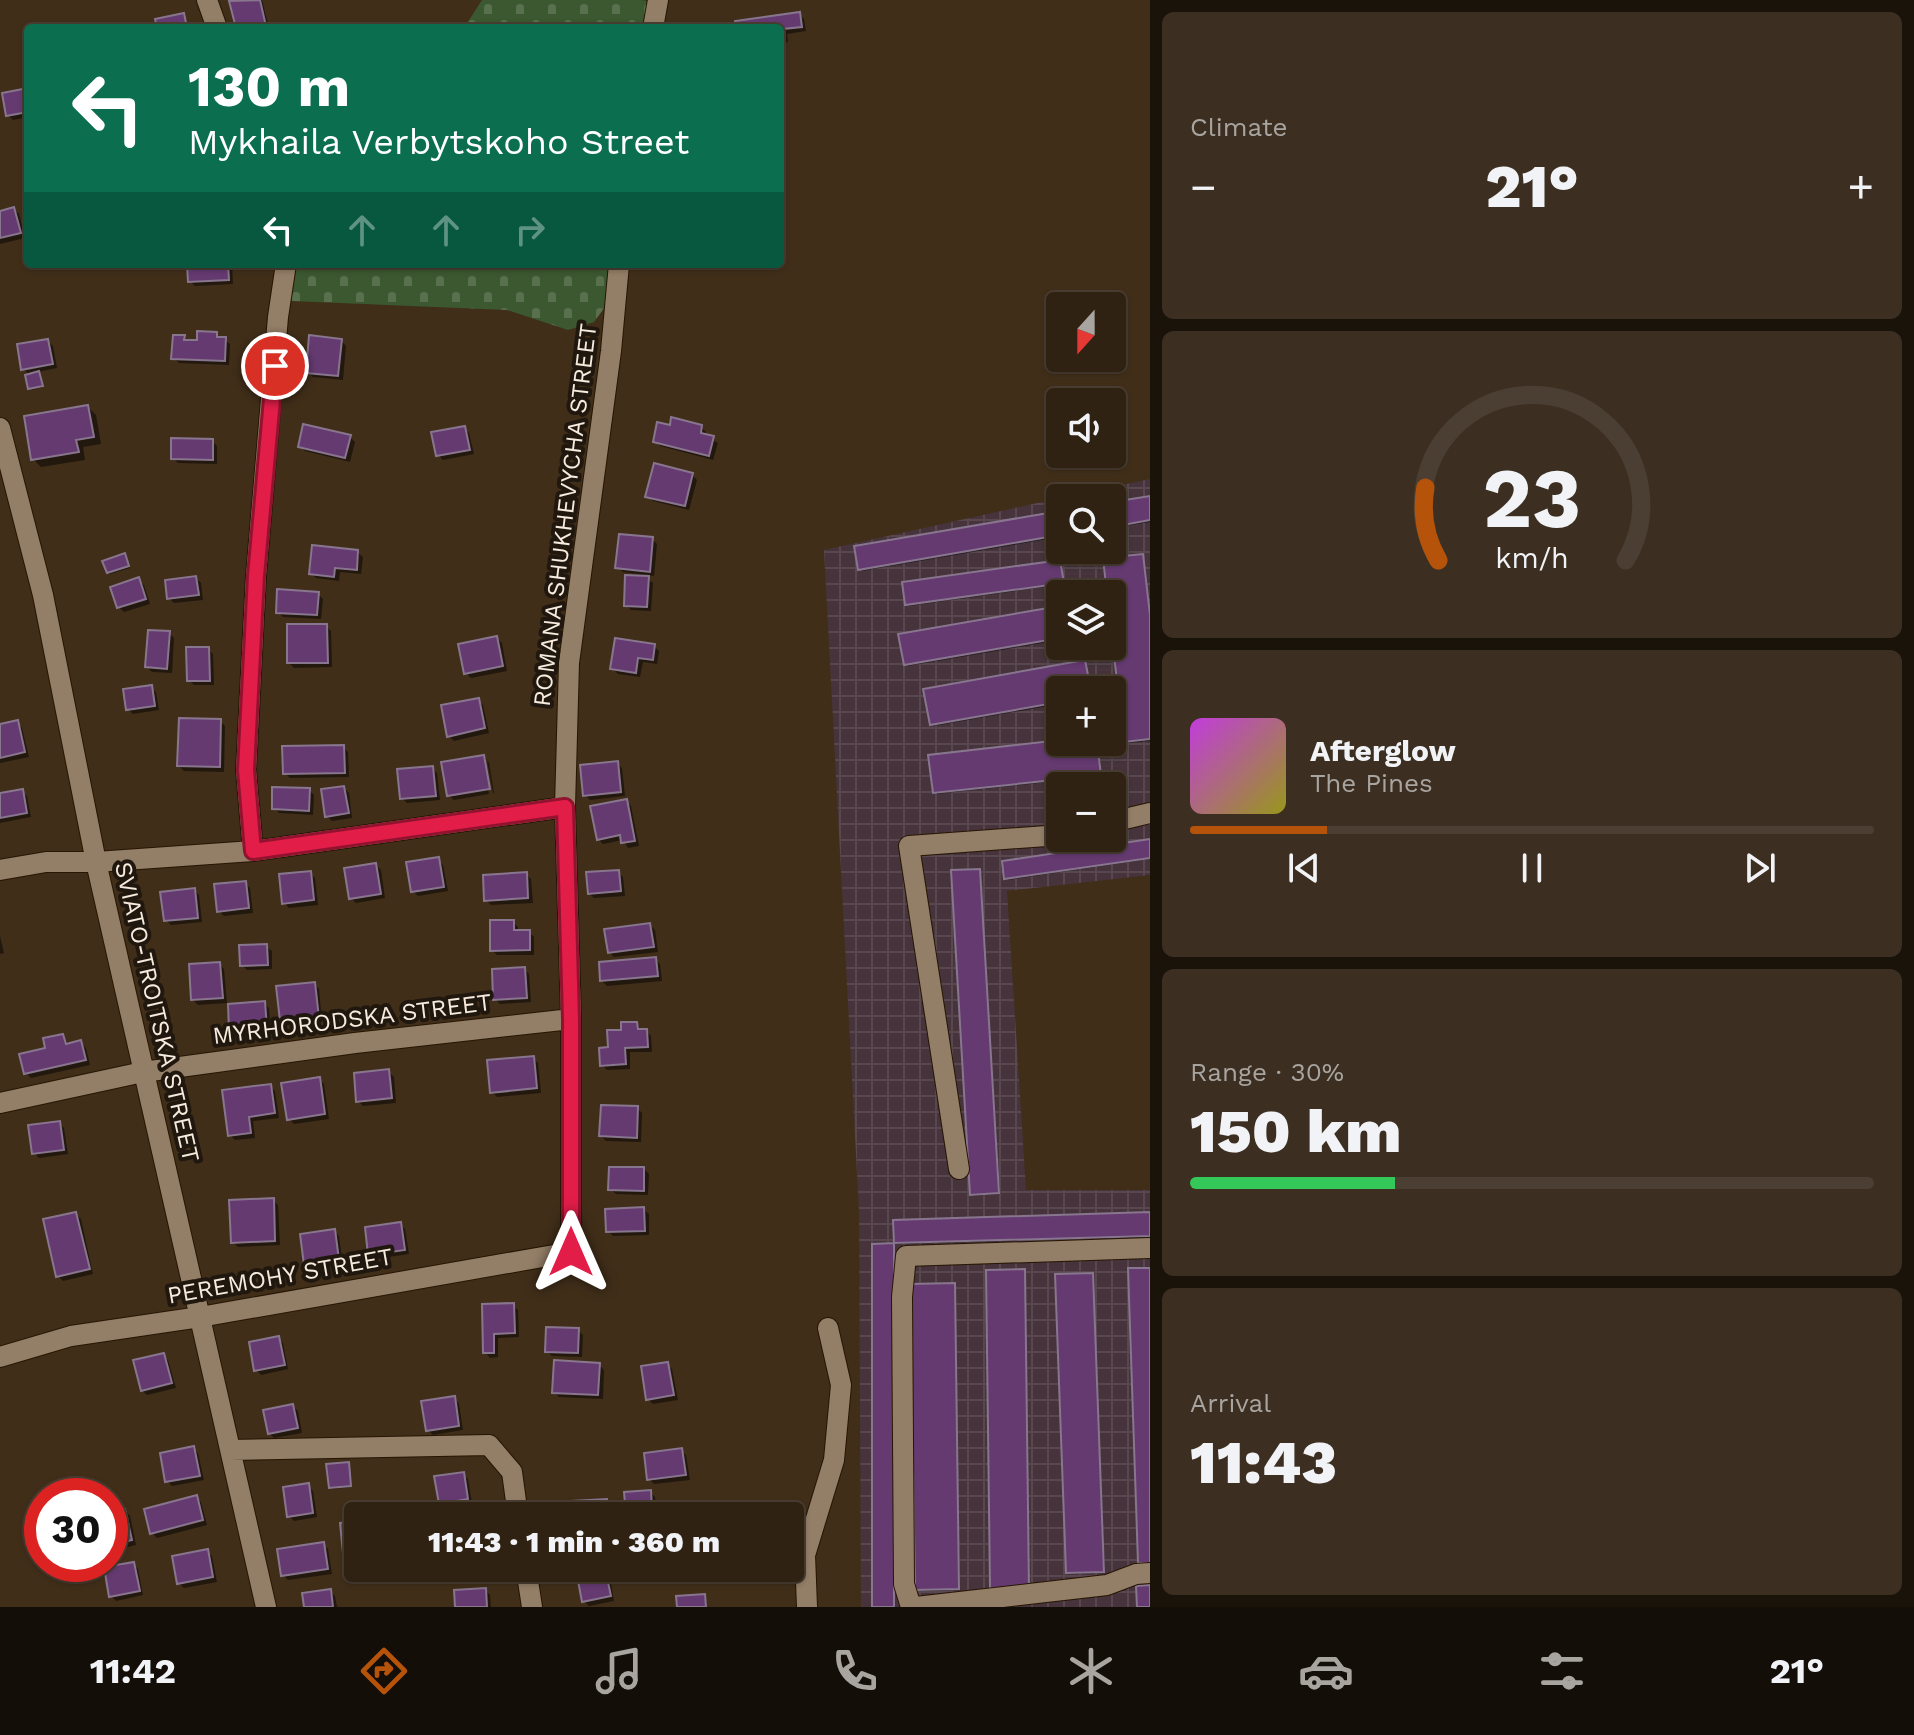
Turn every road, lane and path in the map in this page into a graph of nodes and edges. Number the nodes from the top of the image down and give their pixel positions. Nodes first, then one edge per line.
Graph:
1 (207, 0) edge
2 (658, 0) edge
3 (216, 24) edge
4 (654, 24) edge
5 (285, 268) edge
6 (619, 268) edge
7 (0, 428) edge
8 (565, 807) junction
9 (1150, 813) edge
10 (1126, 819) edge
11 (1046, 836) edge
12 (253, 851) junction
13 (96, 862) junction
14 (0, 870) edge
15 (571, 1019) junction
16 (143, 1072) junction
17 (0, 1103) edge
18 (959, 1169) dead end
19 (1150, 1248) edge
20 (571, 1252) joint
21 (200, 1317) junction
22 (828, 1328) dead end
23 (0, 1357) edge
24 (231, 1450) junction
25 (516, 1502) edge
26 (1150, 1573) edge
27 (528, 1582) edge
28 (266, 1607) edge
29 (532, 1607) edge
30 (807, 1607) edge
31 (914, 1607) edge

1 - 3 street
2 - 4 street
5 - 12 street
6 - 8 street, ROMANA SHUKHEVYCHA STREET
7 - 13 street, SVIATO-TROITSKA STREET
8 - 12 street
8 - 15 street, ROMANA SHUKHEVYCHA STREET
9 - 10 street
11 - 18 street
12 - 13 street
13 - 14 street
13 - 16 street, SVIATO-TROITSKA STREET
15 - 16 street, MYRHORODSKA STREET
15 - 20 street, ROMANA SHUKHEVYCHA STREET
16 - 17 street, MYRHORODSKA STREET
16 - 21 street, SVIATO-TROITSKA STREET
19 - 31 street
20 - 21 street, PEREMOHY STREET
21 - 23 street, PEREMOHY STREET
21 - 24 street, SVIATO-TROITSKA STREET
22 - 30 street
24 - 25 street
24 - 28 street, SVIATO-TROITSKA STREET
26 - 31 street
27 - 29 street

